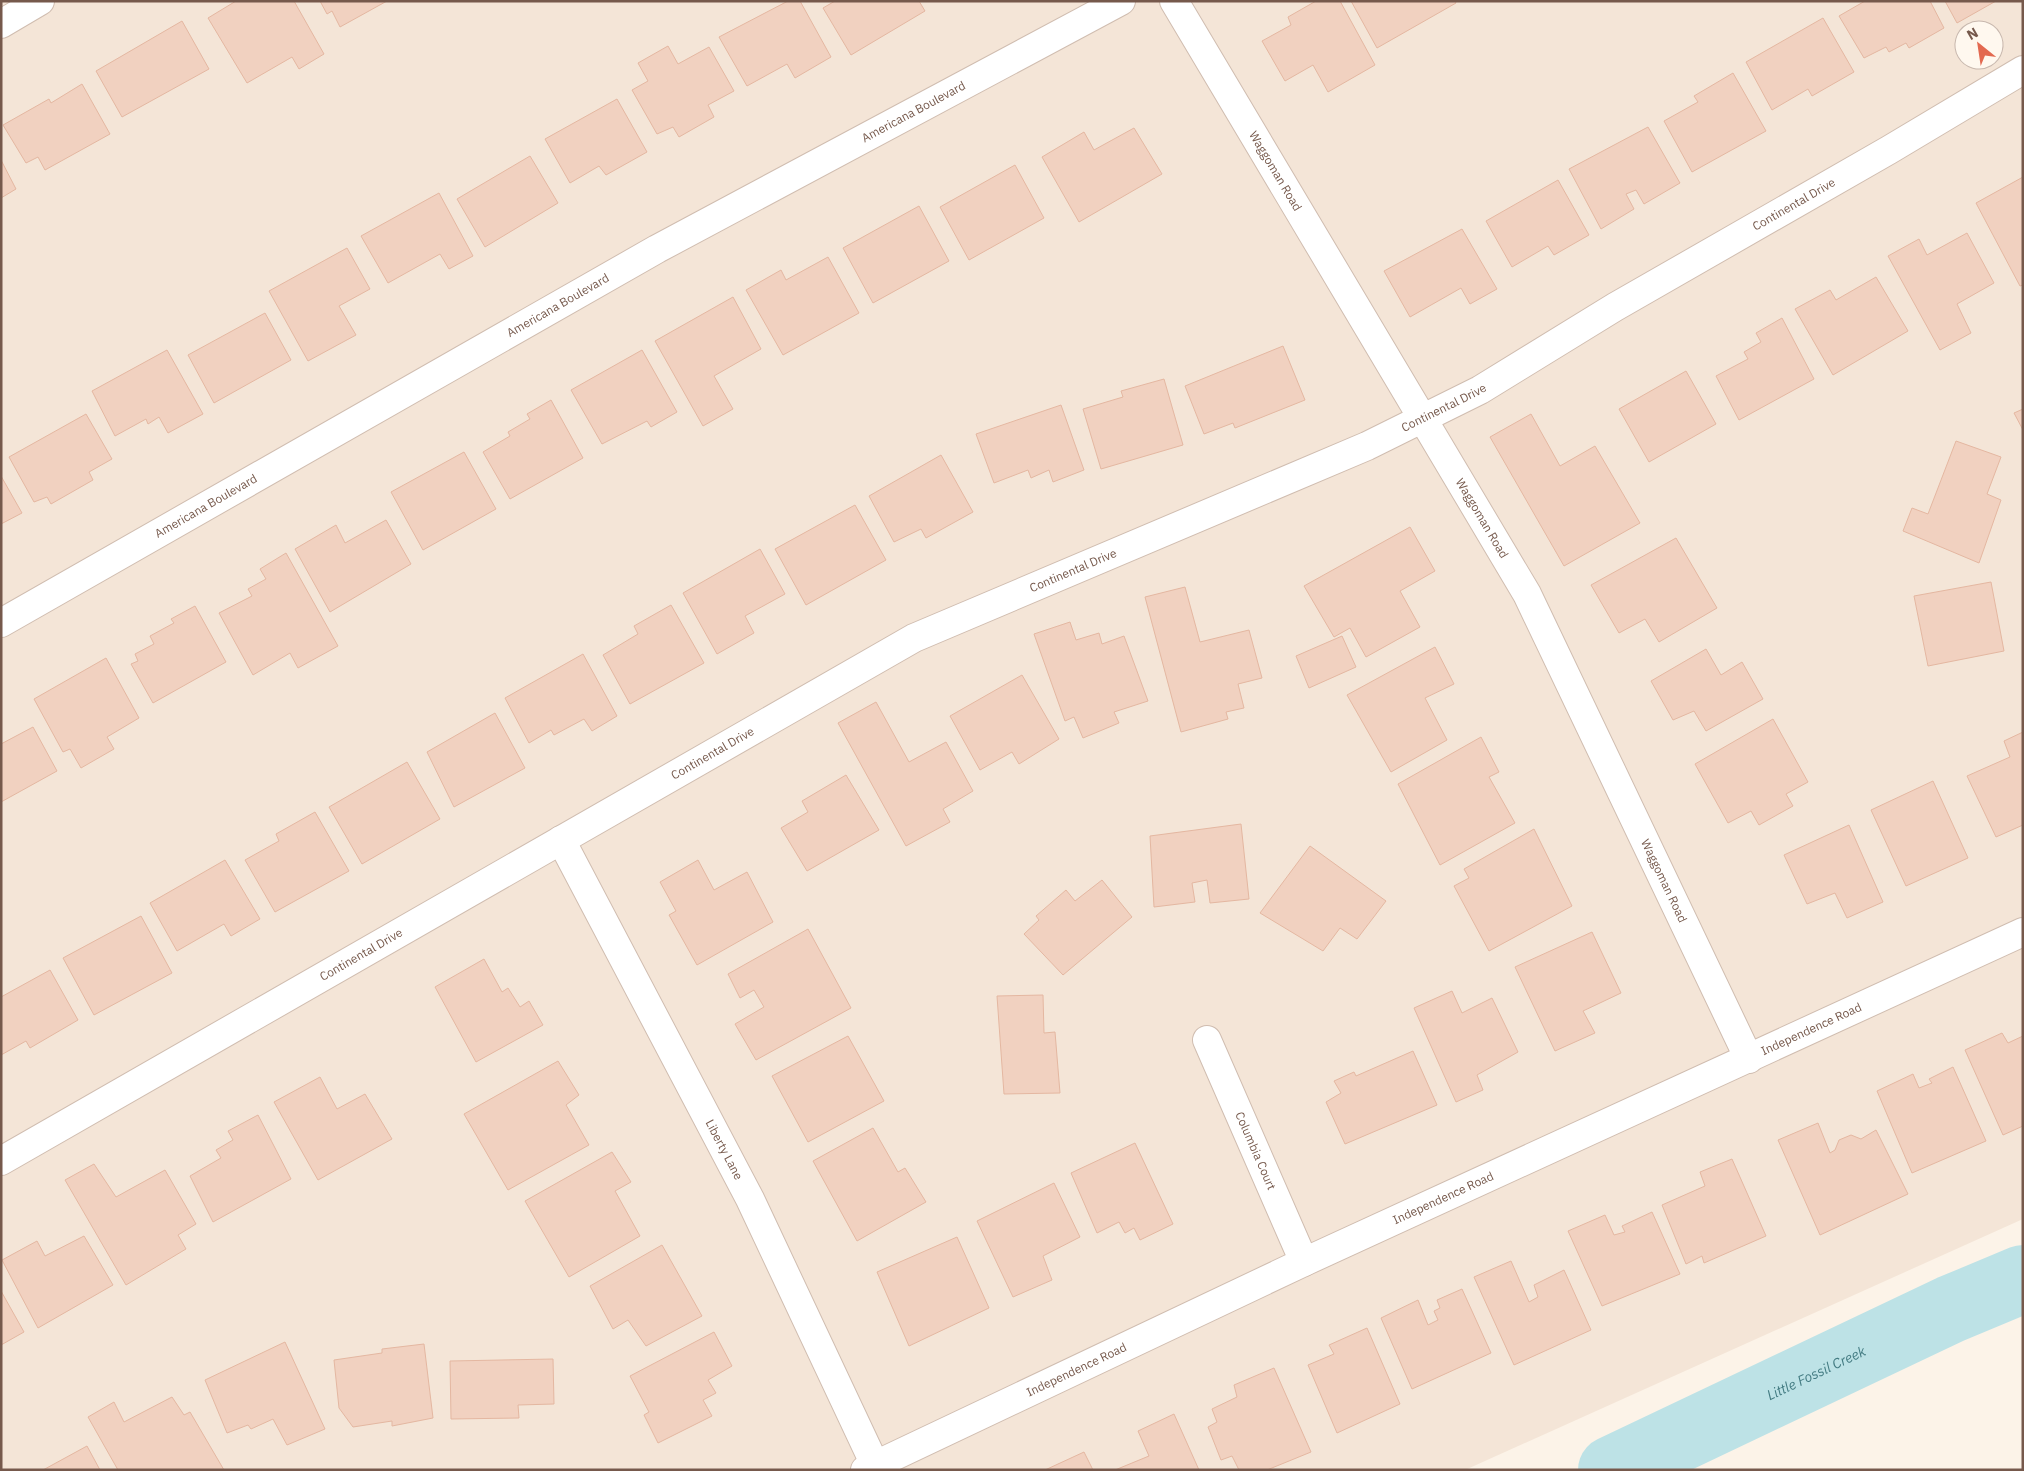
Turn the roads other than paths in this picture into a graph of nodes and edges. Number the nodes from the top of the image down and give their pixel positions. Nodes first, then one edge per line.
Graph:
1 (40, 1) edge
2 (1121, 1) edge
3 (1174, 1) edge
4 (1, 24) edge
5 (2023, 70) edge
6 (1422, 419) junction
7 (1, 623) edge
8 (562, 840) junction
9 (2023, 932) edge
10 (1207, 1040) dead end
11 (1749, 1059) junction
12 (1, 1161) edge
13 (1304, 1262) junction
14 (870, 1468) edge

1 - 4 street
2 - 7 street, Americana Boulevard
3 - 6 street, Waggoman Road
5 - 6 street, Continental Drive
6 - 8 street, Continental Drive
6 - 11 street, Waggoman Road
8 - 12 street, Continental Drive
8 - 14 street, Liberty Lane
9 - 11 street, Independence Road
10 - 13 street, Columbia Court
11 - 13 street, Independence Road
13 - 14 street, Independence Road

